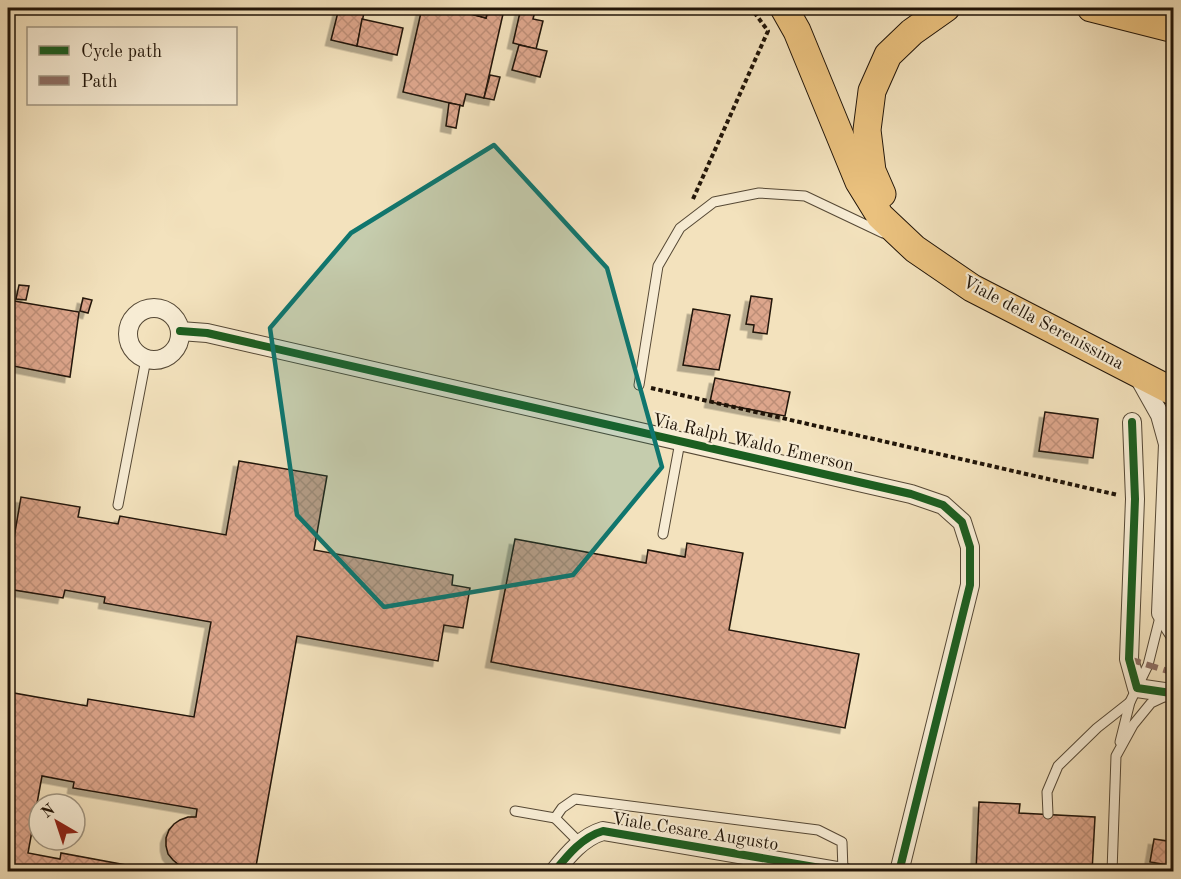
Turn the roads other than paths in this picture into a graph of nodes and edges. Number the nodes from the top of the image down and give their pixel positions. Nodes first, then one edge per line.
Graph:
1 (784, 8) edge
2 (946, 8) edge
3 (1091, 8) edge
4 (1173, 29) edge
5 (915, 249) junction
6 (180, 331) junction
7 (146, 359) junction
8 (1137, 374) junction
9 (639, 385) road end
10 (1173, 393) edge
11 (1132, 422) dead end
12 (680, 442) junction
13 (1169, 492) edge
14 (118, 505) dead end
15 (663, 534) dead end
16 (1167, 618) edge
17 (1173, 633) edge
18 (1172, 693) edge
19 (1133, 695) junction
20 (1116, 756) junction
21 (515, 811) dead end
22 (1048, 814) dead end
23 (555, 818) junction
24 (580, 844) junction
25 (843, 871) edge
26 (554, 872) edge
27 (565, 872) edge
28 (899, 872) edge
29 (1112, 872) edge

1 - 5 main road
2 - 5 main road
3 - 4 main road
5 - 8 main road, Viale della Serenissima
5 - 9 lane
6 - 7 street
6 - 7 street
6 - 12 street, Via Ralph Waldo Emerson
7 - 14 lane
8 - 10 main road, Viale della Serenissima
8 - 13 street
11 - 19 street
12 - 15 lane
12 - 28 street, Via Ralph Waldo Emerson
13 - 16 street
16 - 17 street
16 - 19 lane
18 - 19 street
18 - 20 lane
19 - 20 lane
19 - 22 lane
20 - 29 lane
21 - 23 lane
23 - 24 lane
23 - 25 lane
24 - 25 street, Viale Cesare Augusto
24 - 26 street, Viale Cesare Augusto
24 - 27 street

